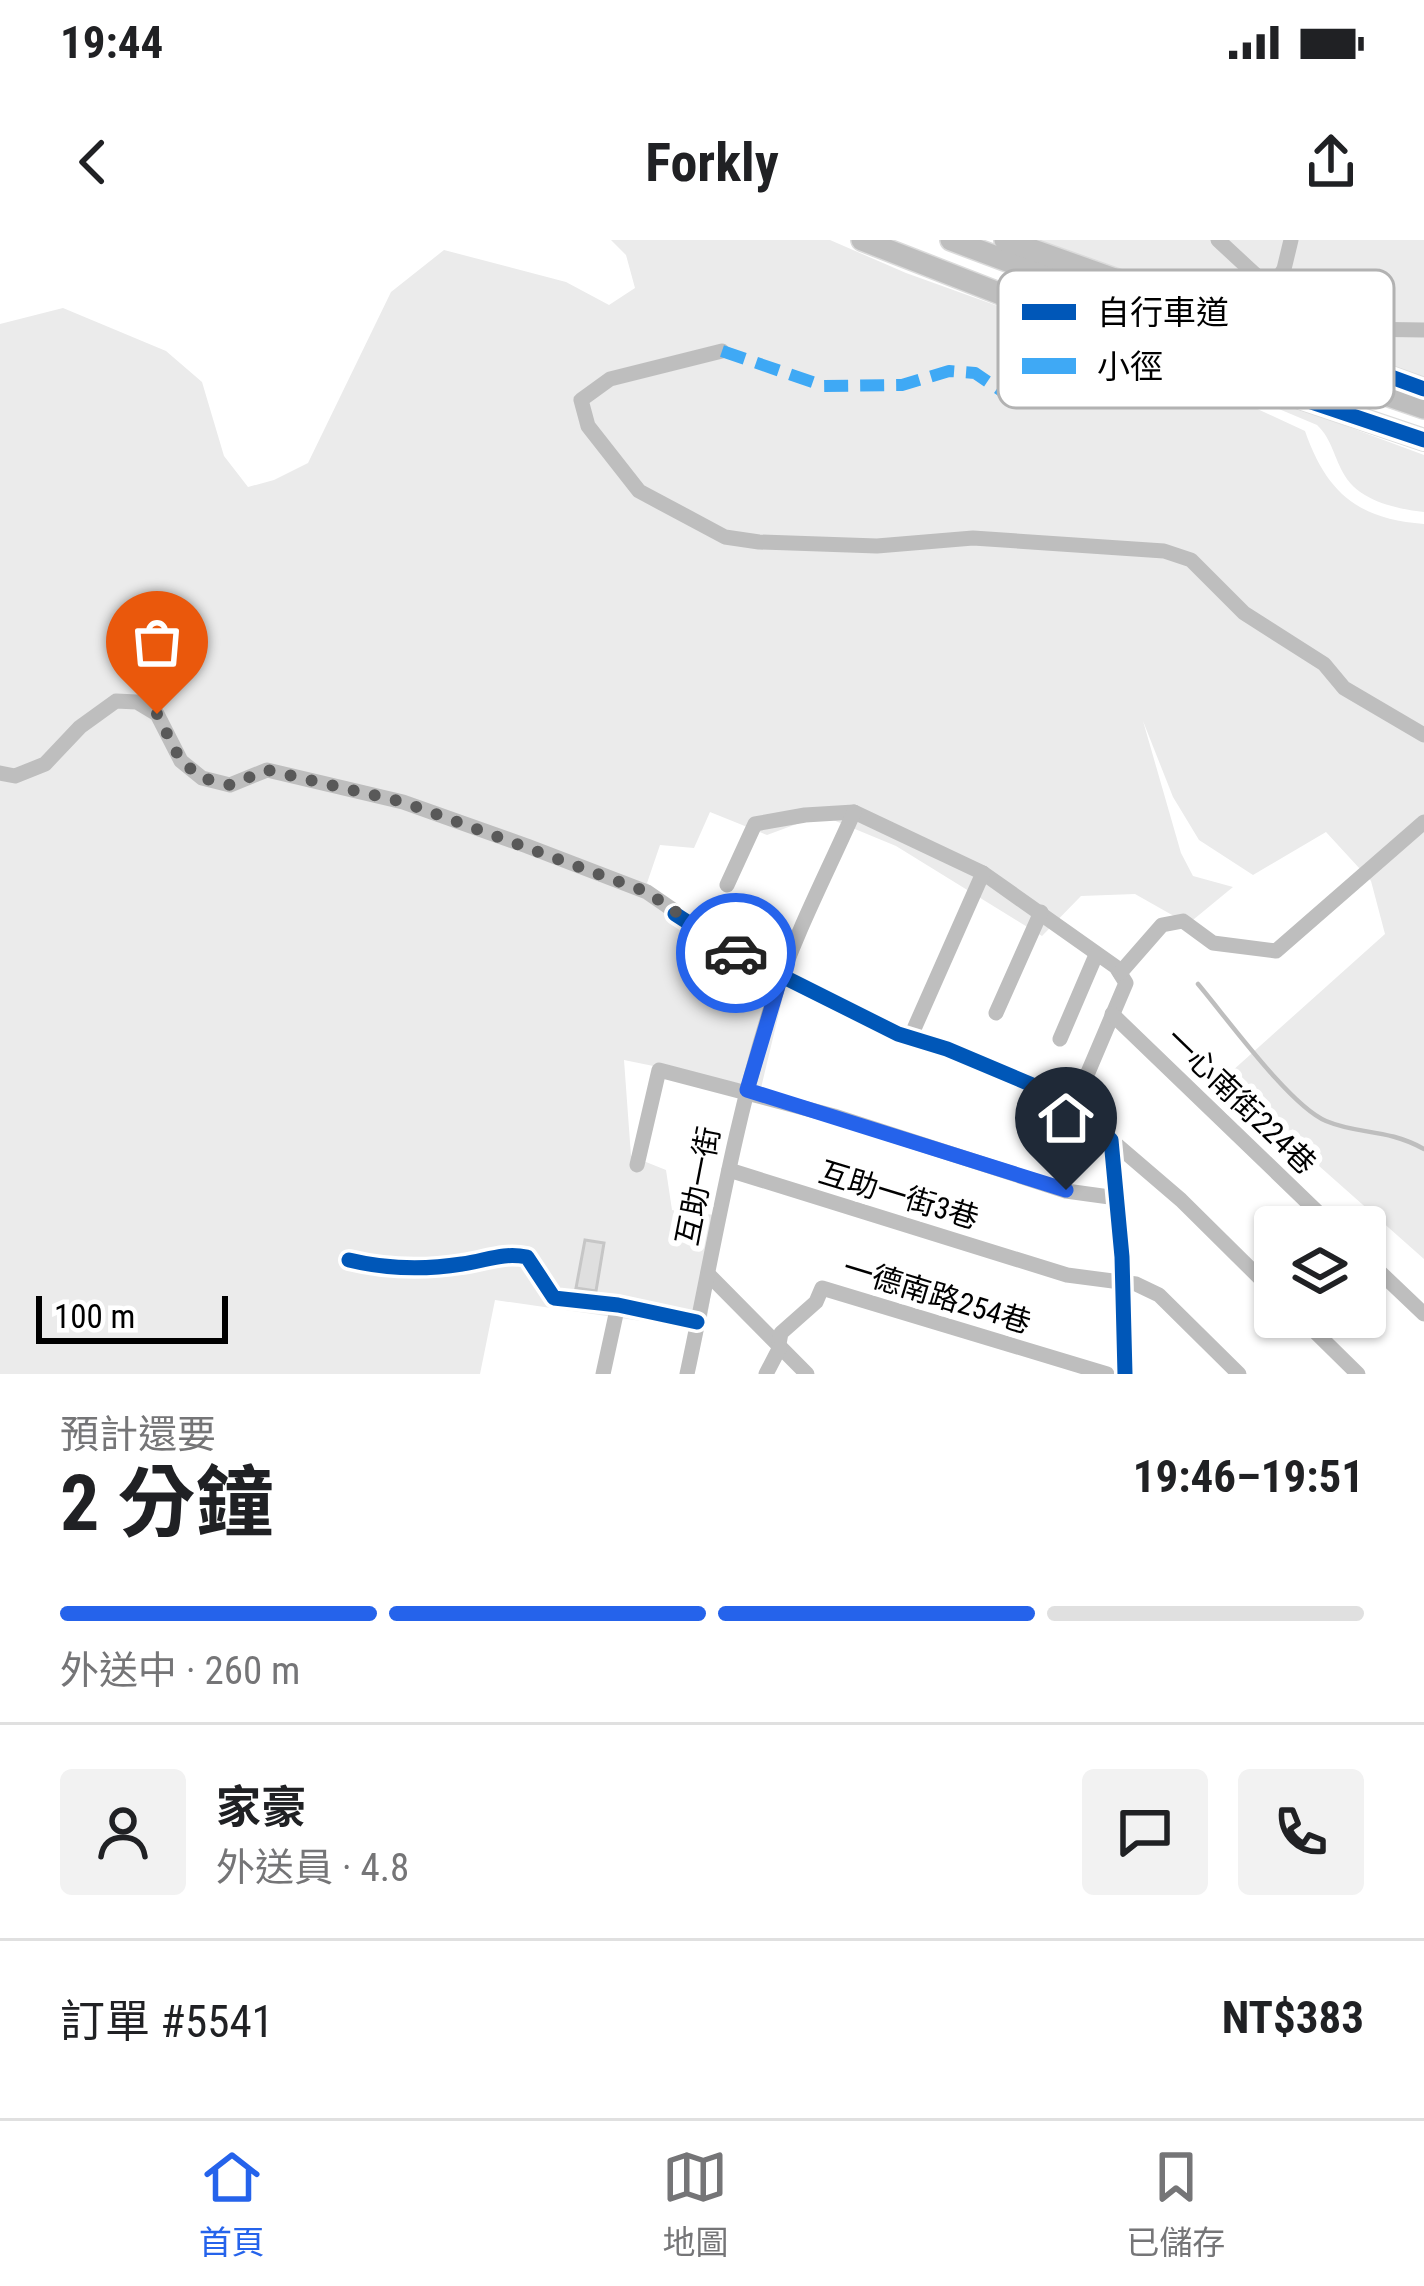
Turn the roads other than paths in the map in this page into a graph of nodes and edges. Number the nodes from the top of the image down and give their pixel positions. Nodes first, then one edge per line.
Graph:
1 (862, 240) edge
2 (896, 240) edge
3 (951, 240) edge
4 (1005, 240) edge
5 (1218, 240) edge
6 (1291, 240) edge
7 (1015, 270) edge
8 (1084, 270) edge
9 (1255, 270) edge
10 (1283, 270) edge
11 (998, 277) edge
12 (998, 283) edge
13 (1394, 330) edge
14 (1424, 330) edge
15 (722, 351) dead end
16 (1394, 378) edge
17 (1424, 389) edge
18 (1394, 400) edge
19 (1342, 408) edge
20 (1367, 408) edge
21 (1424, 408) edge
22 (1424, 428) edge
23 (1424, 440) edge
24 (1424, 736) edge
25 (0, 773) edge
26 (854, 812) junction
27 (1424, 822) edge
28 (982, 873) junction
29 (727, 885) dead end
30 (1040, 912) junction
31 (1096, 955) junction
32 (1120, 974) junction
33 (781, 976) junction
34 (996, 1013) dead end
35 (1112, 1014) junction
36 (910, 1038) junction
37 (1060, 1039) dead end
38 (747, 1090) junction
39 (1075, 1103) junction
40 (1111, 1140) junction
41 (637, 1165) dead end
42 (729, 1170) junction
43 (1118, 1198) junction
44 (1311, 1206) edge
45 (349, 1260) dead end
46 (1254, 1272) edge
47 (708, 1274) junction
48 (1386, 1278) edge
49 (1124, 1286) junction
50 (617, 1305) junction
51 (1424, 1314) edge
52 (697, 1322) junction
53 (1321, 1338) edge
54 (779, 1346) junction
55 (603, 1374) edge
56 (686, 1374) edge
57 (766, 1374) edge
58 (806, 1374) edge
59 (1107, 1374) edge
60 (1125, 1374) edge
61 (1239, 1374) edge
62 (1358, 1374) edge

1 - 12 main road
2 - 11 main road
3 - 7 main road
4 - 8 main road
5 - 9 street
6 - 10 street
13 - 14 street
15 - 24 street
16 - 17 main road
18 - 21 main road
19 - 23 main road
20 - 22 main road
25 - 33 street
26 - 28 street
26 - 29 street
26 - 33 street, 互助一街
27 - 32 street
28 - 30 street
28 - 36 street
30 - 31 street
30 - 34 street
31 - 32 street
31 - 37 street
32 - 35 street
33 - 36 street
33 - 38 street, 互助一街
35 - 39 street
35 - 44 street, 一心南街224巷
36 - 39 street
38 - 41 street
38 - 42 street, 互助一街
38 - 43 street
39 - 40 street
40 - 43 street
40 - 46 street
42 - 47 street, 互助一街
42 - 49 street, 互助一街3巷
43 - 49 street
45 - 50 street
47 - 52 street, 互助一街
47 - 54 street
48 - 51 street
49 - 60 street
49 - 61 street, 互助一街3巷
50 - 52 street
50 - 55 street
52 - 56 street, 互助一街
53 - 62 street
54 - 57 street
54 - 58 street
54 - 59 street, 一德南路254巷

